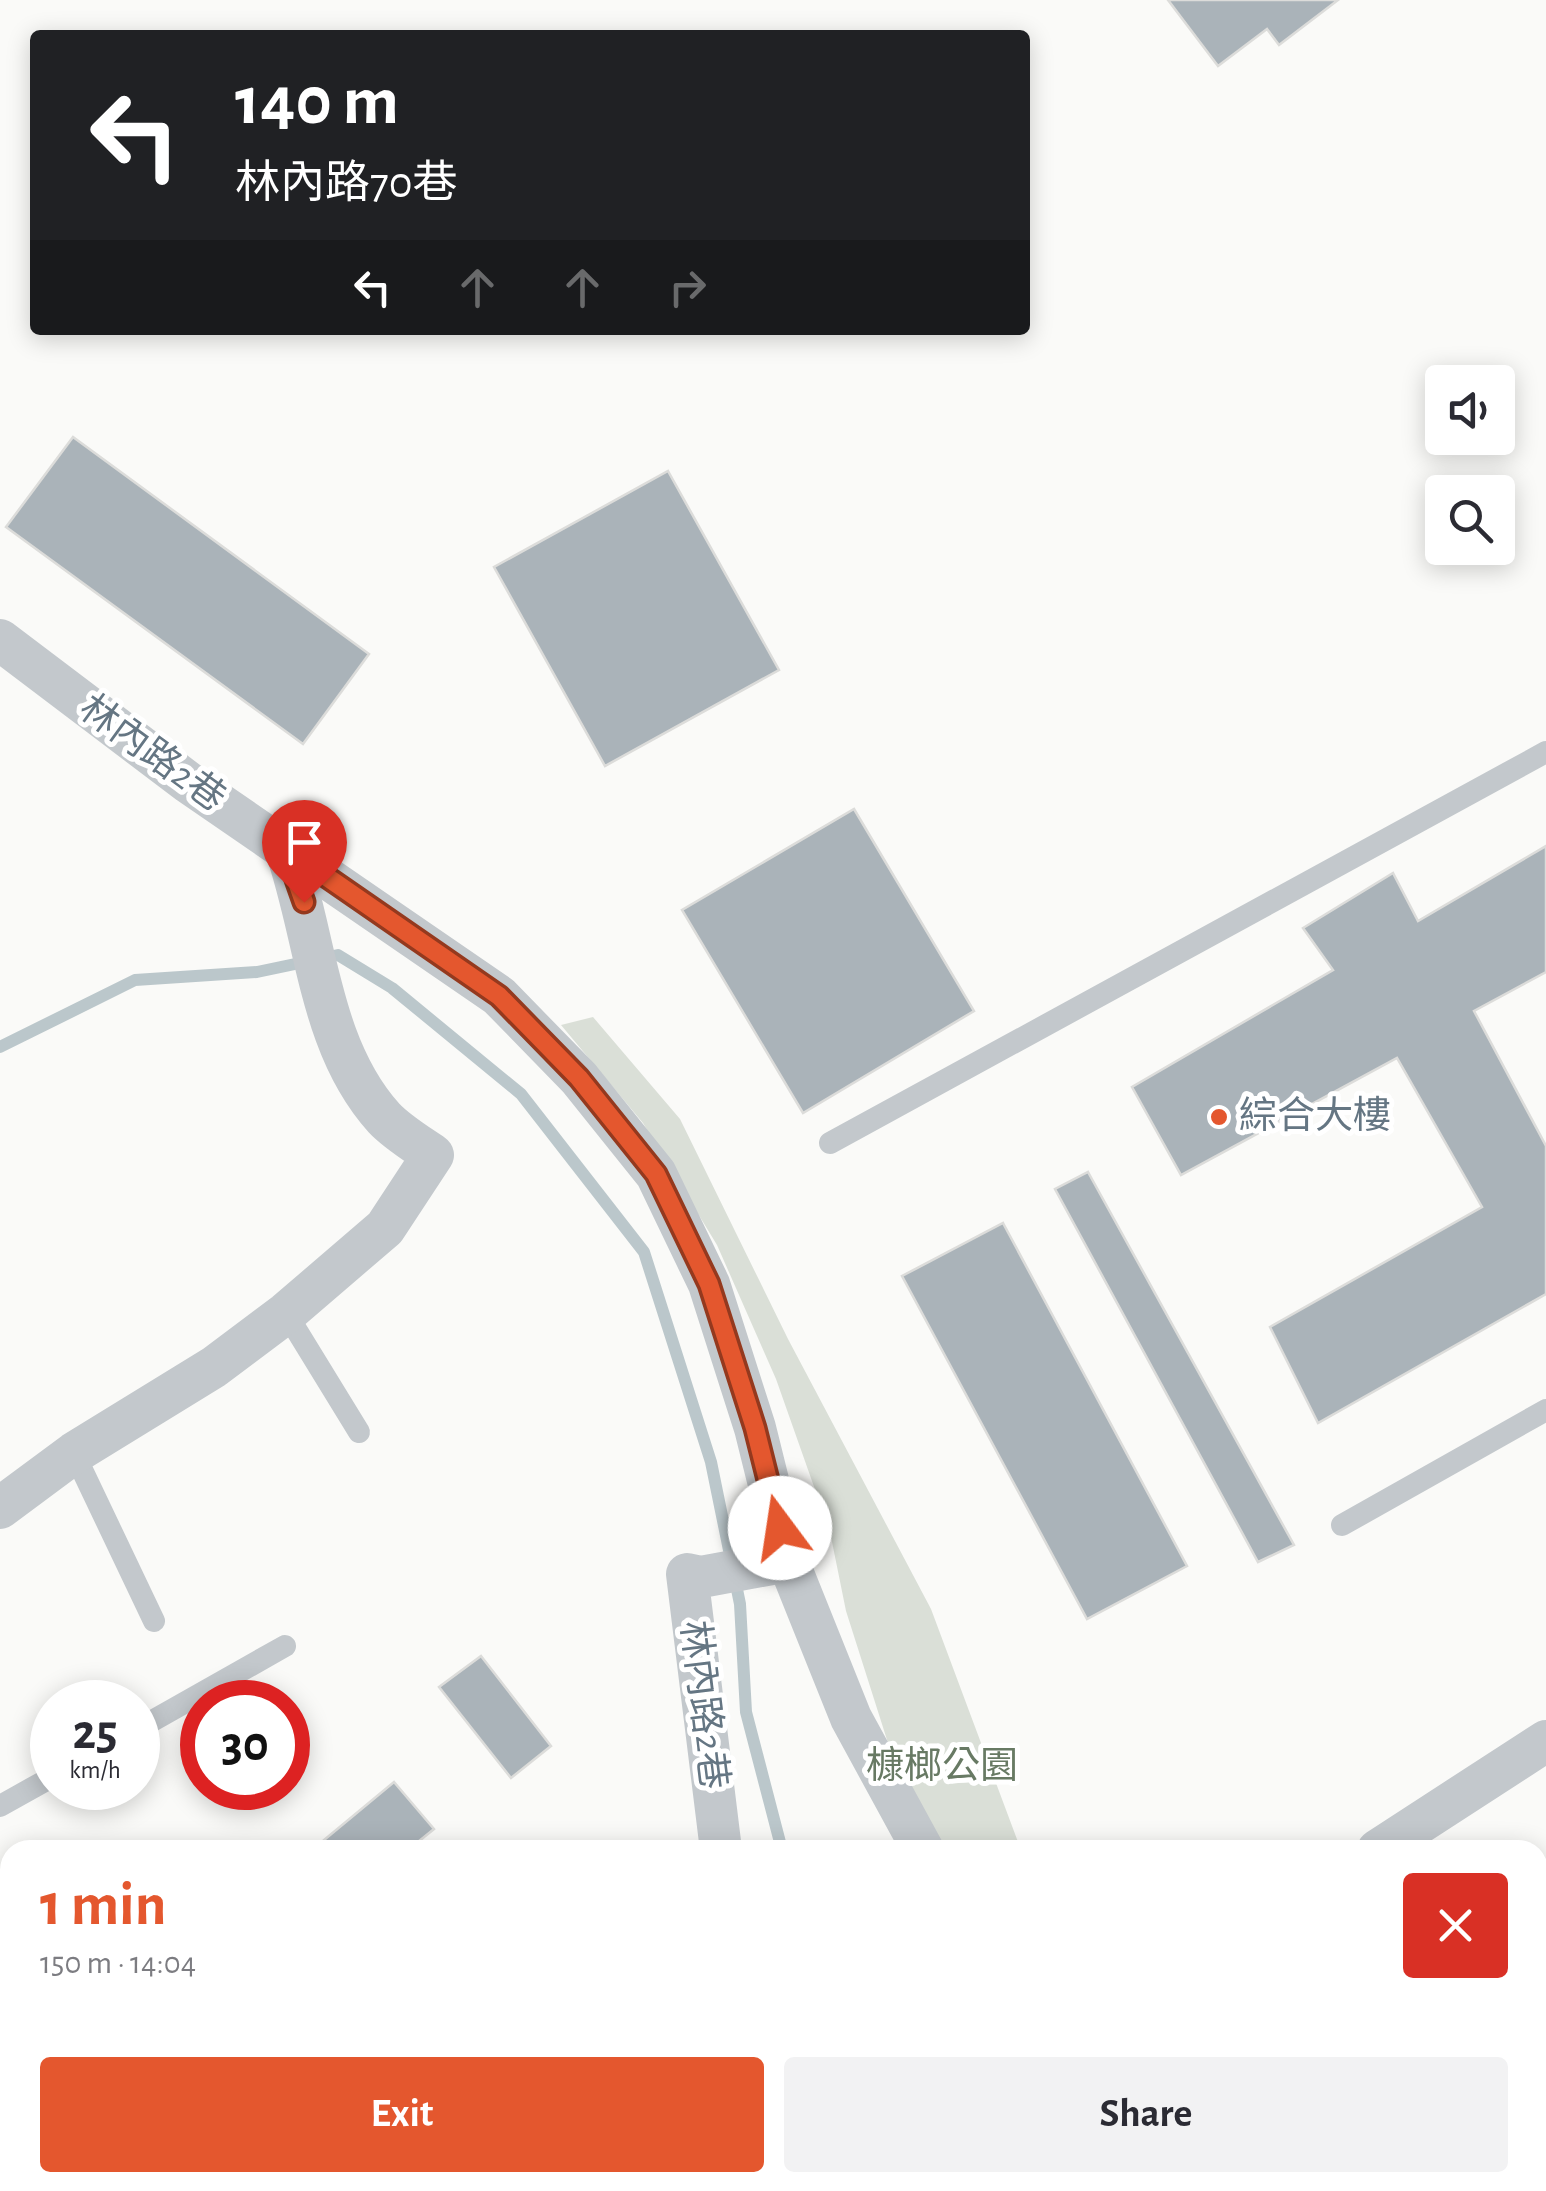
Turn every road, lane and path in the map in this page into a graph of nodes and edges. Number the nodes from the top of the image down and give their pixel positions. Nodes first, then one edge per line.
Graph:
1 (0, 640) edge
2 (1546, 752) edge
3 (285, 848) junction
4 (830, 1143) dead end
5 (286, 1313) junction
6 (1546, 1410) edge
7 (359, 1432) dead end
8 (74, 1453) junction
9 (0, 1508) edge
10 (1342, 1524) dead end
11 (788, 1561) junction
12 (154, 1621) dead end
13 (286, 1646) dead end
14 (160, 1717) edge
15 (1546, 1741) edge
16 (30, 1789) edge
17 (0, 1806) edge
18 (720, 1840) edge
19 (917, 1840) edge
20 (1393, 1840) edge

1 - 3 street, 林內路2巷
2 - 4 lane
3 - 5 street
3 - 11 street, 林內路2巷
5 - 7 lane
5 - 8 street
6 - 10 lane
8 - 9 street
8 - 12 lane
11 - 18 street, 林內路2巷
11 - 19 street, 林內路2巷
13 - 14 lane
15 - 20 street
16 - 17 lane

